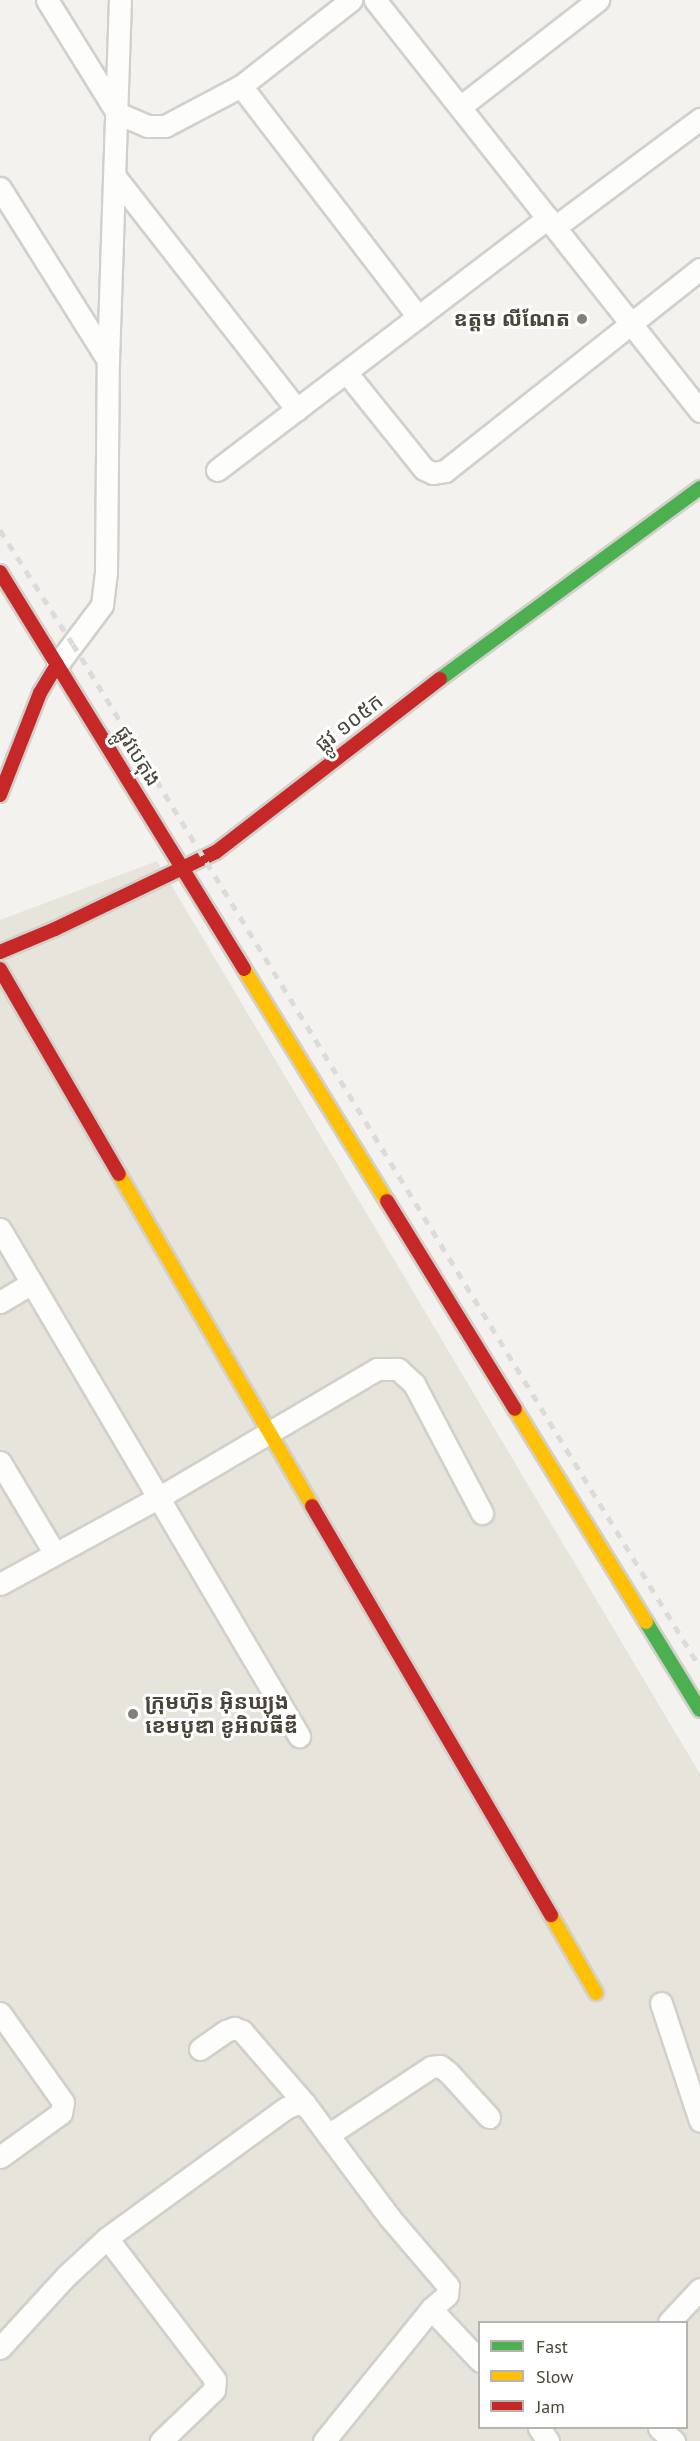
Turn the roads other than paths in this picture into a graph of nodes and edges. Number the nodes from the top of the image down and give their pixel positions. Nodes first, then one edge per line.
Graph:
1 (47, 0) edge
2 (120, 0) edge
3 (351, 0) edge
4 (375, 0) edge
5 (598, 0) edge
6 (241, 86) junction
7 (460, 107) junction
8 (117, 113) junction
9 (700, 119) edge
10 (116, 178) junction
11 (0, 188) edge
12 (551, 223) junction
13 (700, 269) edge
14 (418, 317) junction
15 (630, 323) junction
16 (108, 360) junction
17 (346, 372) junction
18 (297, 410) junction
19 (700, 411) edge
20 (217, 470) dead end
21 (700, 488) edge
22 (0, 572) edge
23 (57, 665) junction
24 (0, 795) edge
25 (183, 869) junction
26 (0, 952) edge
27 (0, 969) edge
28 (0, 1229) edge
29 (32, 1283) junction
30 (0, 1302) edge
31 (269, 1432) junction
32 (0, 1462) edge
33 (159, 1498) junction
34 (482, 1513) dead end
35 (55, 1554) junction
36 (0, 1584) edge
37 (700, 1710) edge
38 (299, 1736) dead end
39 (596, 1993) dead end
40 (661, 2003) dead end
41 (0, 2013) edge
42 (200, 2049) dead end
43 (305, 2104) junction
44 (489, 2117) dead end
45 (700, 2121) edge
46 (328, 2135) junction
47 (0, 2157) edge
48 (107, 2238) junction
49 (700, 2289) edge
50 (431, 2309) junction
51 (670, 2321) edge
52 (0, 2348) edge
53 (478, 2359) edge
54 (661, 2429) edge
55 (161, 2441) edge
56 (324, 2441) edge
57 (674, 2441) edge

1 - 8 street
2 - 8 street
3 - 6 street
4 - 7 street
5 - 7 street
6 - 8 street
6 - 14 street
7 - 12 street
8 - 10 street
9 - 12 street
10 - 16 street
10 - 18 street
11 - 16 street
12 - 14 street
12 - 15 street
13 - 15 street
14 - 17 street
15 - 17 street
15 - 19 street
16 - 23 street
17 - 18 street
18 - 20 street
21 - 25 street, ផ្លូវ ១០៥ក
22 - 23 street, ផ្លូវបេតុង
23 - 24 street
23 - 25 street, ផ្លូវបេតុង
25 - 26 street, ផ្លូវ ១០៥ក
25 - 37 street, ផ្លូវបេតុង
27 - 31 street
28 - 29 street
29 - 30 street
29 - 33 street
31 - 33 street
31 - 34 street
31 - 39 street
32 - 35 street
33 - 35 street
33 - 38 street
35 - 36 street
40 - 45 street
41 - 47 street
42 - 43 street
43 - 46 street
43 - 48 street
44 - 46 street
46 - 50 street
48 - 52 street
48 - 55 street
49 - 51 street
50 - 53 street
50 - 56 street
54 - 57 street

